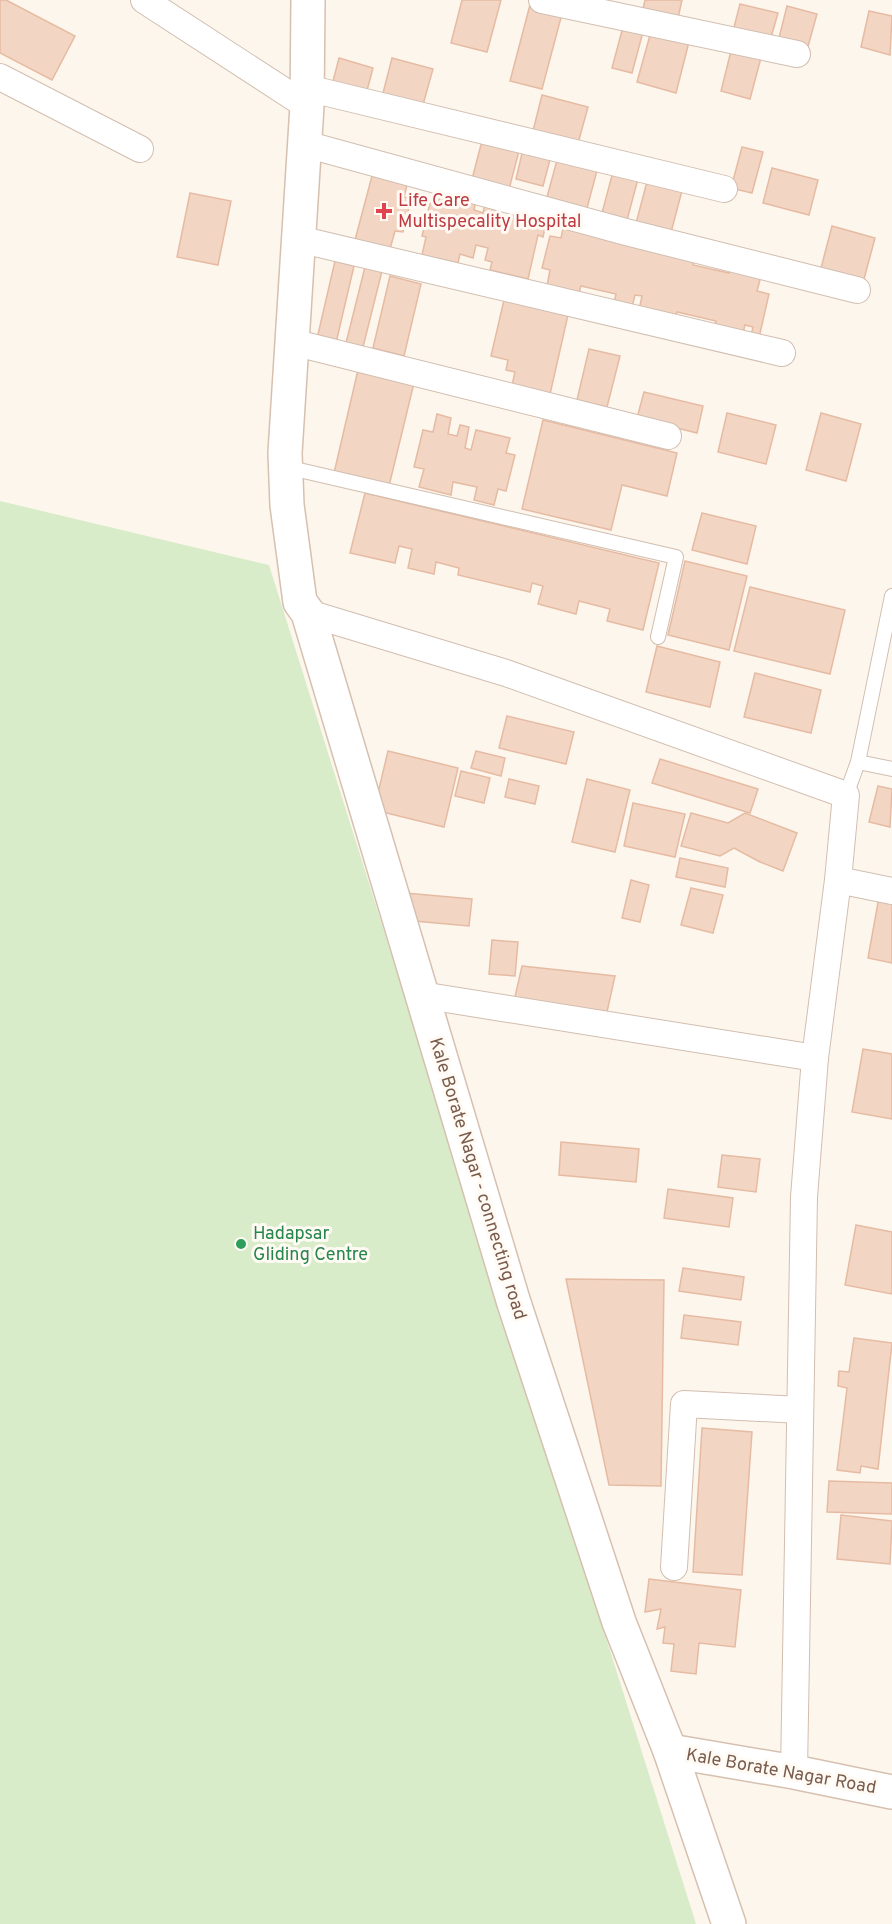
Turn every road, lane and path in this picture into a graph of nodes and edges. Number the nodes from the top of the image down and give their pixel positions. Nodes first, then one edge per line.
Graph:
1 (144, 0) edge
2 (308, 0) edge
3 (542, 0) edge
4 (797, 54) dead end
5 (0, 76) edge
6 (307, 97) junction
7 (304, 144) junction
8 (140, 148) dead end
9 (724, 189) dead end
10 (298, 239) junction
11 (857, 290) dead end
12 (292, 342) junction
13 (782, 353) dead end
14 (668, 436) dead end
15 (286, 467) junction
16 (892, 596) edge
17 (304, 608) junction
18 (658, 637) dead end
19 (858, 762) junction
20 (892, 769) edge
21 (846, 795) junction
22 (838, 880) junction
23 (892, 891) edge
24 (422, 995) junction
25 (815, 1058) junction
26 (800, 1410) junction
27 (674, 1567) dead end
28 (670, 1751) junction
29 (794, 1772) junction
30 (892, 1792) edge
31 (729, 1924) edge

1 - 6 street
2 - 6 street, Kale Borate Nagar - connecting road
3 - 4 street
5 - 8 street
6 - 7 street, Kale Borate Nagar - connecting road
6 - 9 street
7 - 10 street, Kale Borate Nagar - connecting road
7 - 11 street
10 - 12 street, Kale Borate Nagar - connecting road
10 - 13 street
12 - 14 street
12 - 15 street, Kale Borate Nagar - connecting road
15 - 17 street, Kale Borate Nagar - connecting road
15 - 18 lane
16 - 19 lane
17 - 21 street
17 - 24 street, Kale Borate Nagar - connecting road
19 - 20 lane
19 - 21 lane
21 - 22 street
22 - 23 street
22 - 25 street
24 - 25 street
24 - 28 street, Kale Borate Nagar - connecting road
25 - 26 street
26 - 27 street
26 - 29 street
28 - 29 street, Kale Borate Nagar Road
28 - 31 street
29 - 30 street, Kale Borate Nagar Road

